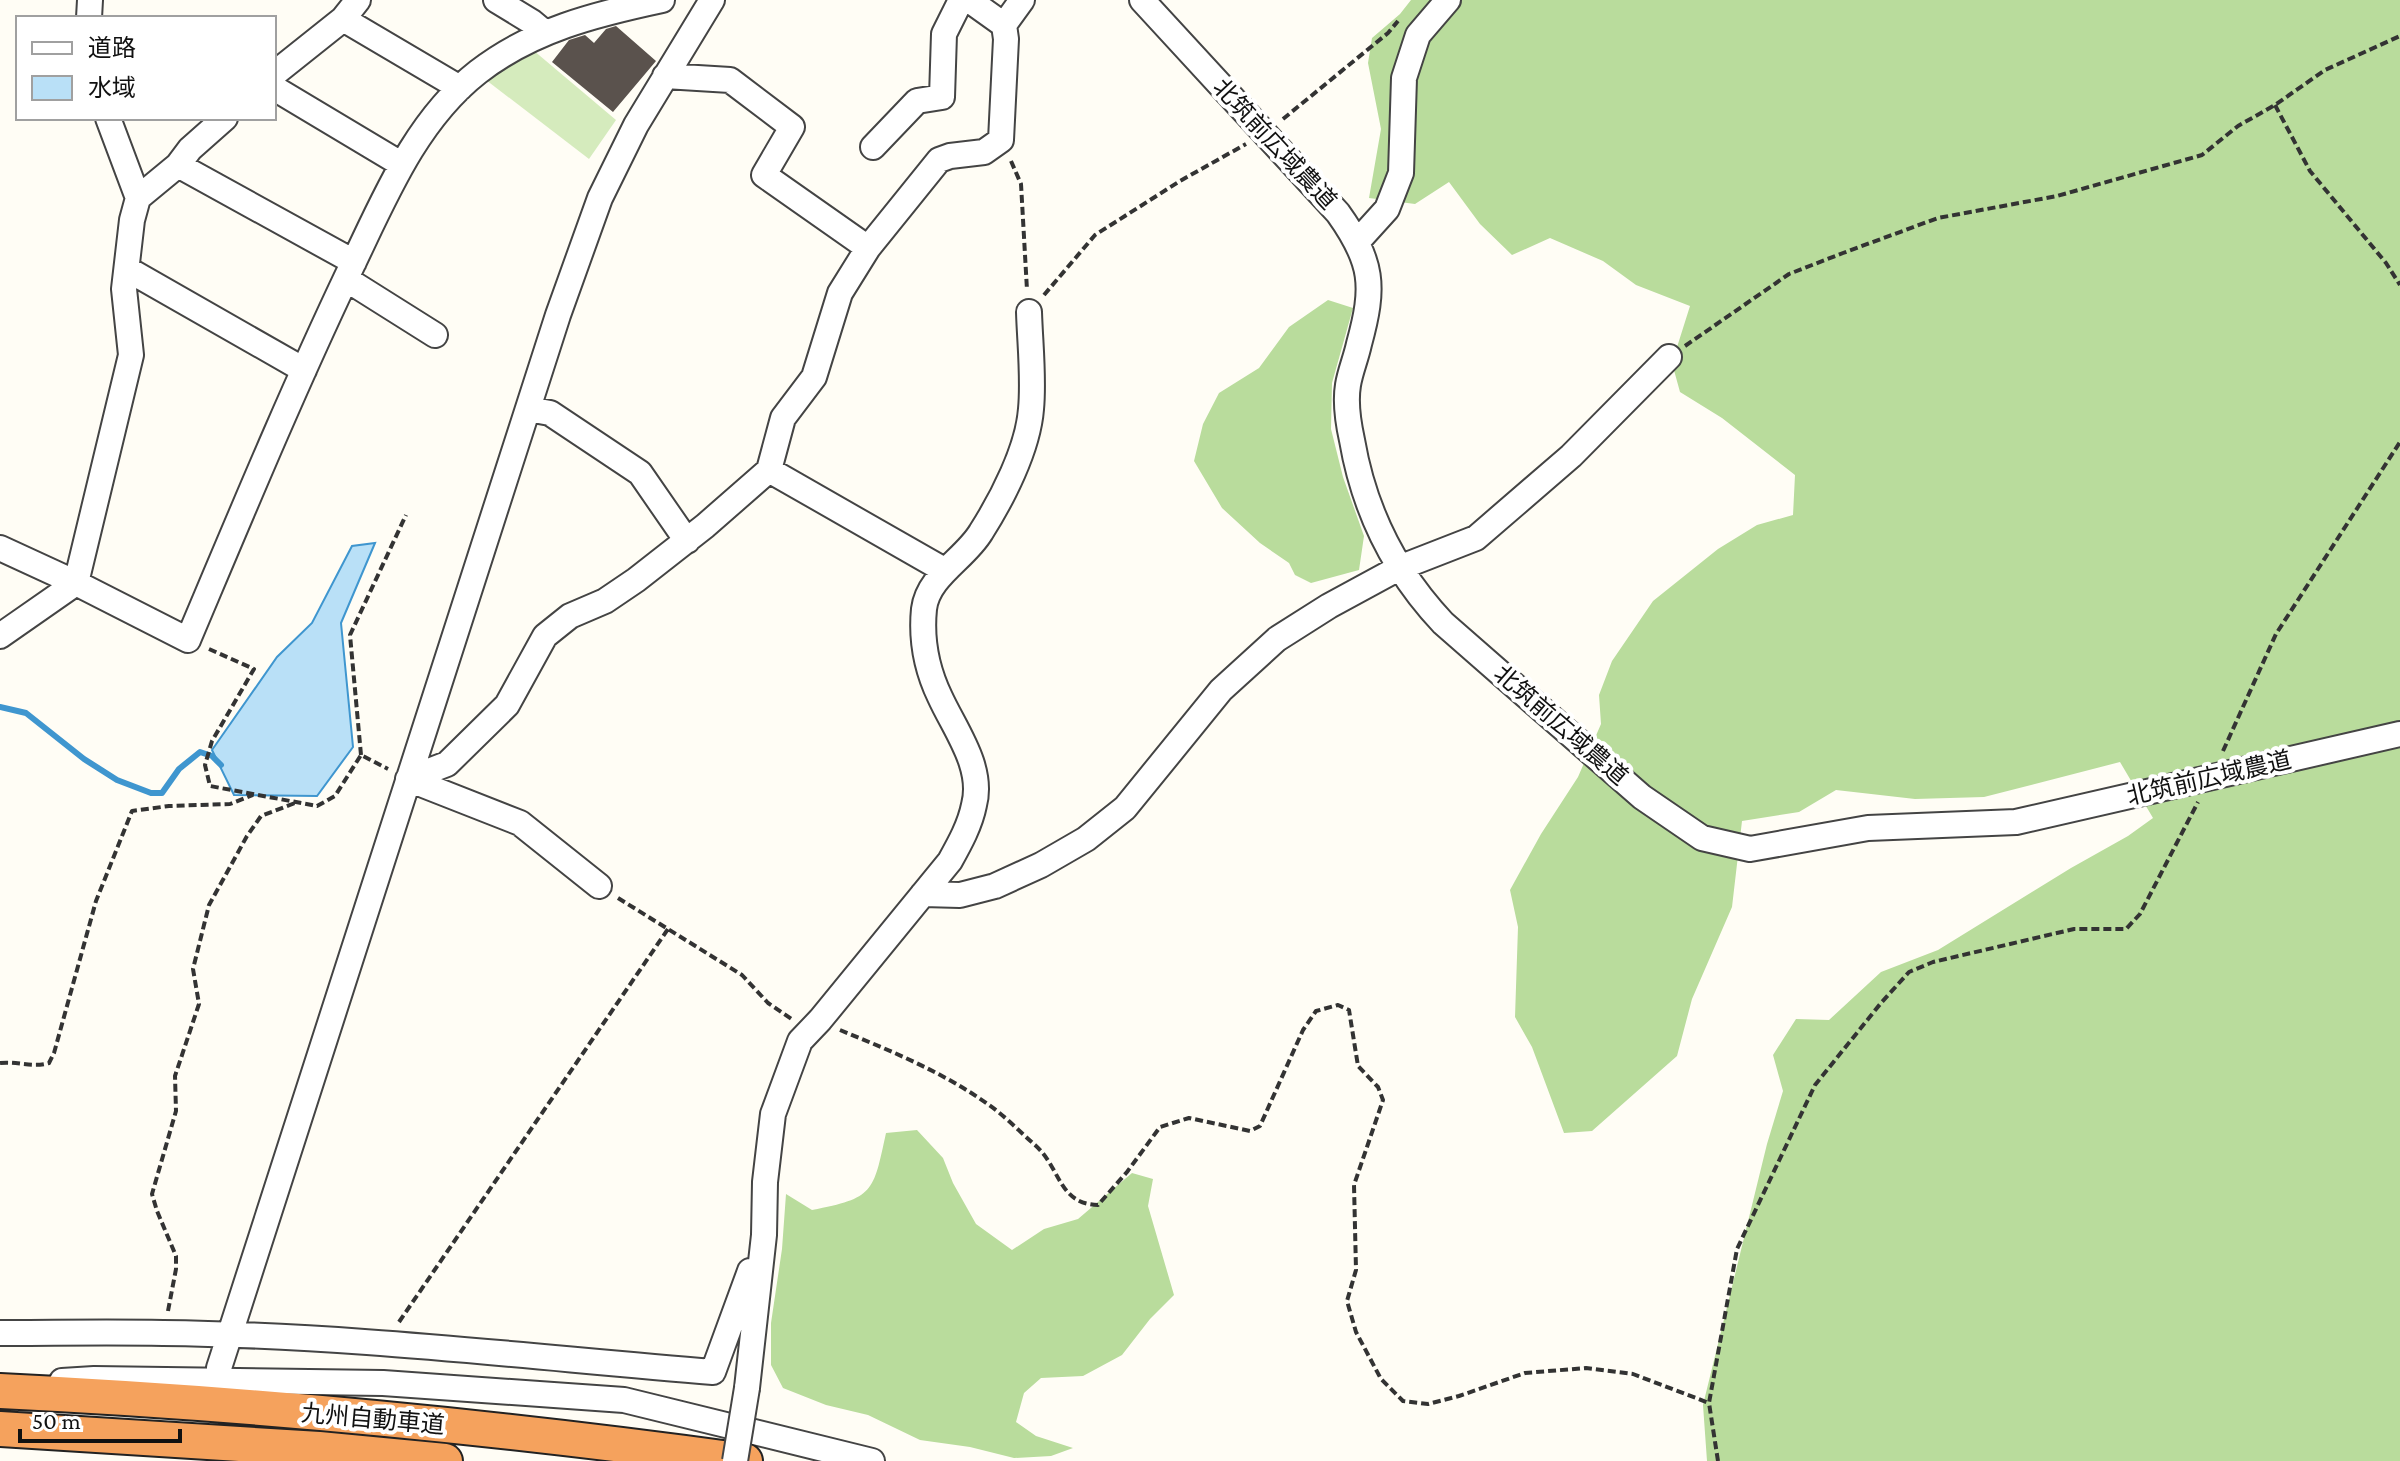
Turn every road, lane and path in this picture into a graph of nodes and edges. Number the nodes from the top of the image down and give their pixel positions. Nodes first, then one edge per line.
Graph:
1 (496, 0) edge
2 (662, 0) edge
3 (961, 0) edge
4 (969, 0) edge
5 (1022, 0) edge
6 (1142, 0) edge
7 (1448, 0) edge
8 (707, 2) edge
9 (351, 9) edge
10 (1407, 11) dead end
11 (1004, 25) junction
12 (544, 32) junction
13 (2400, 36) edge
14 (276, 72) edge
15 (665, 76) junction
16 (460, 88) junction
17 (276, 89) edge
18 (2275, 105) junction
19 (109, 120) edge
20 (223, 120) edge
21 (1263, 132) junction
22 (1001, 140) junction
23 (873, 147) dead end
24 (401, 164) junction
25 (178, 165) junction
26 (138, 198) junction
27 (1358, 241) junction
28 (868, 248) junction
29 (127, 269) junction
30 (350, 270) junction
31 (2400, 285) edge
32 (1029, 312) junction
33 (435, 335) dead end
34 (1669, 357) joint
35 (304, 370) junction
36 (528, 409) junction
37 (2400, 442) edge
38 (769, 470) junction
39 (406, 515) dead end
40 (687, 541) junction
41 (0, 548) edge
42 (1399, 568) junction
43 (944, 570) junction
44 (76, 583) junction
45 (0, 636) edge
46 (188, 640) junction
47 (2400, 734) edge
48 (361, 755) junction
49 (2211, 778) junction
50 (408, 779) junction
51 (253, 795) junction
52 (295, 803) junction
53 (599, 886) joint
54 (923, 894) junction
55 (668, 929) junction
56 (815, 1026) junction
57 (0, 1063) edge
58 (764, 1235) junction
59 (0, 1333) edge
60 (164, 1333) junction
61 (230, 1335) junction
62 (384, 1344) junction
63 (219, 1368) dead end
64 (0, 1388) edge
65 (1709, 1403) junction
66 (0, 1429) edge
67 (104, 1436) junction
68 (229, 1461) edge
69 (445, 1461) edge
70 (735, 1461) edge
71 (745, 1461) edge
72 (872, 1461) edge
73 (1718, 1461) edge

1 - 12 street
2 - 12 street
3 - 23 street
4 - 11 street
5 - 11 street
6 - 21 street, 北筑前広域農道
7 - 27 street
8 - 15 street
9 - 14 street
9 - 16 street
10 - 21 path
11 - 22 street
12 - 16 street
13 - 18 path
15 - 28 street
15 - 36 street
16 - 24 street
17 - 24 street
18 - 31 path
18 - 34 path
19 - 26 street
20 - 25 street
21 - 27 street, 北筑前広域農道
21 - 32 path
22 - 28 street
22 - 32 path
24 - 30 street
25 - 26 street
25 - 30 street
26 - 29 street
27 - 42 street, 北筑前広域農道
28 - 38 street
29 - 35 street
29 - 44 street
30 - 33 street
30 - 35 street
32 - 43 street
34 - 42 street
35 - 46 street
36 - 40 street
36 - 50 street
37 - 49 path
38 - 40 street
38 - 43 street
39 - 48 path
40 - 50 street
41 - 44 street
42 - 49 street, 北筑前広域農道
42 - 54 street
43 - 54 street
44 - 45 street
44 - 46 street
46 - 51 path
47 - 49 street, 北筑前広域農道
48 - 50 path
48 - 52 path
49 - 65 path
50 - 53 street
50 - 61 street
51 - 52 path
51 - 57 path
52 - 60 path
53 - 55 path
54 - 56 street
55 - 56 path
55 - 62 path
56 - 58 street
56 - 65 path
58 - 62 street
58 - 70 street, bridge
59 - 60 street
60 - 61 street
61 - 62 street
61 - 63 street
64 - 71 highway, 九州自動車道
64 - 72 street
65 - 73 path
66 - 67 highway, 九州自動車道
67 - 68 street
67 - 69 highway, 九州自動車道

